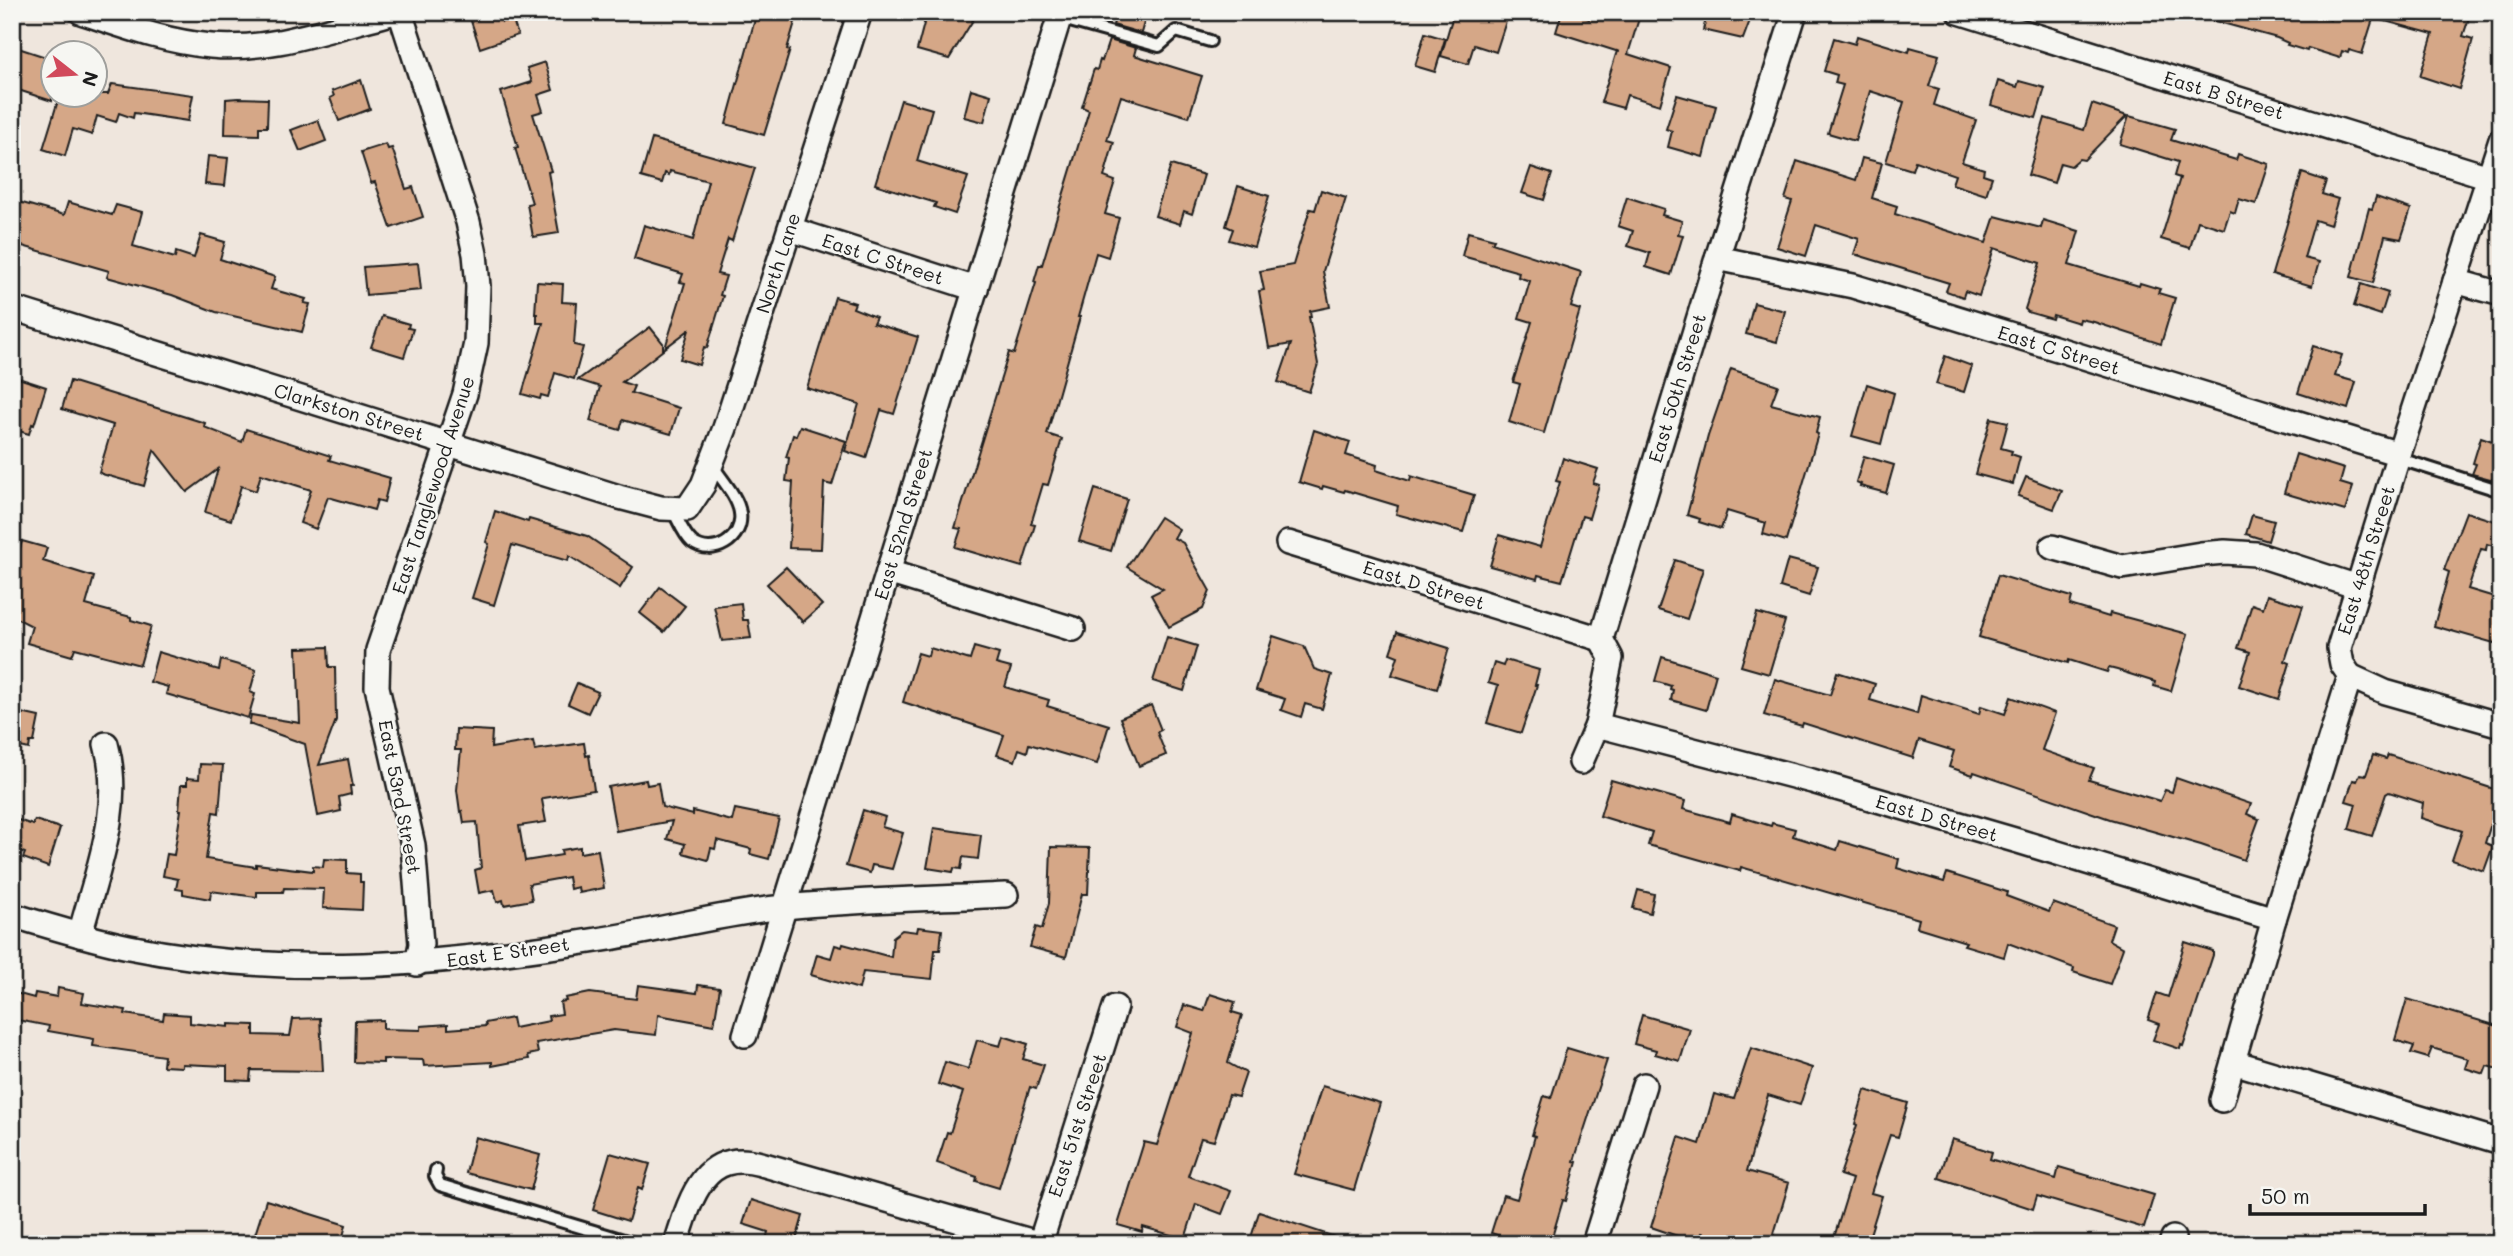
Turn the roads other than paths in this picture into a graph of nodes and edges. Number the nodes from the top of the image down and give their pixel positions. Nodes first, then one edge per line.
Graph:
1 (80, 12) edge
2 (398, 12) edge
3 (860, 12) edge
4 (1795, 12) edge
5 (1959, 12) edge
6 (1060, 15) edge
7 (1210, 41) dead end
8 (2501, 140) edge
9 (2489, 177) junction
10 (790, 229) junction
11 (1717, 258) junction
12 (2455, 281) junction
13 (976, 289) junction
14 (2501, 294) edge
15 (12, 308) edge
16 (449, 443) junction
17 (2398, 456) junction
18 (712, 465) junction
19 (2501, 491) edge
20 (680, 509) junction
21 (1288, 543) dead end
22 (2052, 547) dead end
23 (888, 572) junction
24 (2358, 587) junction
25 (1073, 629) dead end
26 (384, 632) joint
27 (1601, 639) junction
28 (2350, 676) junction
29 (1597, 725) junction
30 (2501, 725) edge
31 (106, 744) dead end
32 (1581, 762) dead end
33 (1006, 895) dead end
34 (783, 907) junction
35 (12, 915) edge
36 (2274, 919) junction
37 (80, 935) junction
38 (417, 964) junction
39 (1115, 1007) dead end
40 (745, 1035) dead end
41 (2233, 1062) junction
42 (1644, 1085) dead end
43 (2222, 1101) dead end
44 (2501, 1142) edge
45 (436, 1170) dead end
46 (637, 1244) edge
47 (676, 1244) edge
48 (1040, 1244) edge
49 (1594, 1244) edge

1 - 2 street
2 - 16 street, East Tanglewood Avenue
3 - 10 street, North Lane
4 - 11 street, East 50th Street
5 - 9 street, East B Street
6 - 7 lane
6 - 13 street, East 52nd Street
8 - 9 street, East 48th Street
9 - 12 street, East 48th Street
10 - 13 street, East C Street
10 - 18 street, North Lane
11 - 17 street, East C Street
11 - 27 street, East 50th Street
12 - 14 street
12 - 17 street, East 48th Street
13 - 23 street, East 52nd Street
15 - 16 street, Clarkston Street
16 - 20 street, Clarkston Street
16 - 26 street, East Tanglewood Avenue
17 - 19 lane
17 - 24 street, East 48th Street
18 - 20 street, North Lane
18 - 20 lane
21 - 27 street, East D Street
22 - 24 street
23 - 25 street
23 - 34 street, East 52nd Street
24 - 28 street, East 48th Street
26 - 38 street, East 53rd Street
27 - 29 street, East 50th Street
28 - 30 street
28 - 36 street
29 - 32 street, East 50th Street
29 - 36 street, East D Street
31 - 37 street
33 - 34 street, East E Street
34 - 38 street, East E Street
34 - 40 street, East 52nd Street
35 - 37 street, East E Street
36 - 41 street
37 - 38 street, East E Street
39 - 48 street, East 51st Street
41 - 43 street
41 - 44 street
42 - 49 street
45 - 46 lane
47 - 48 street

